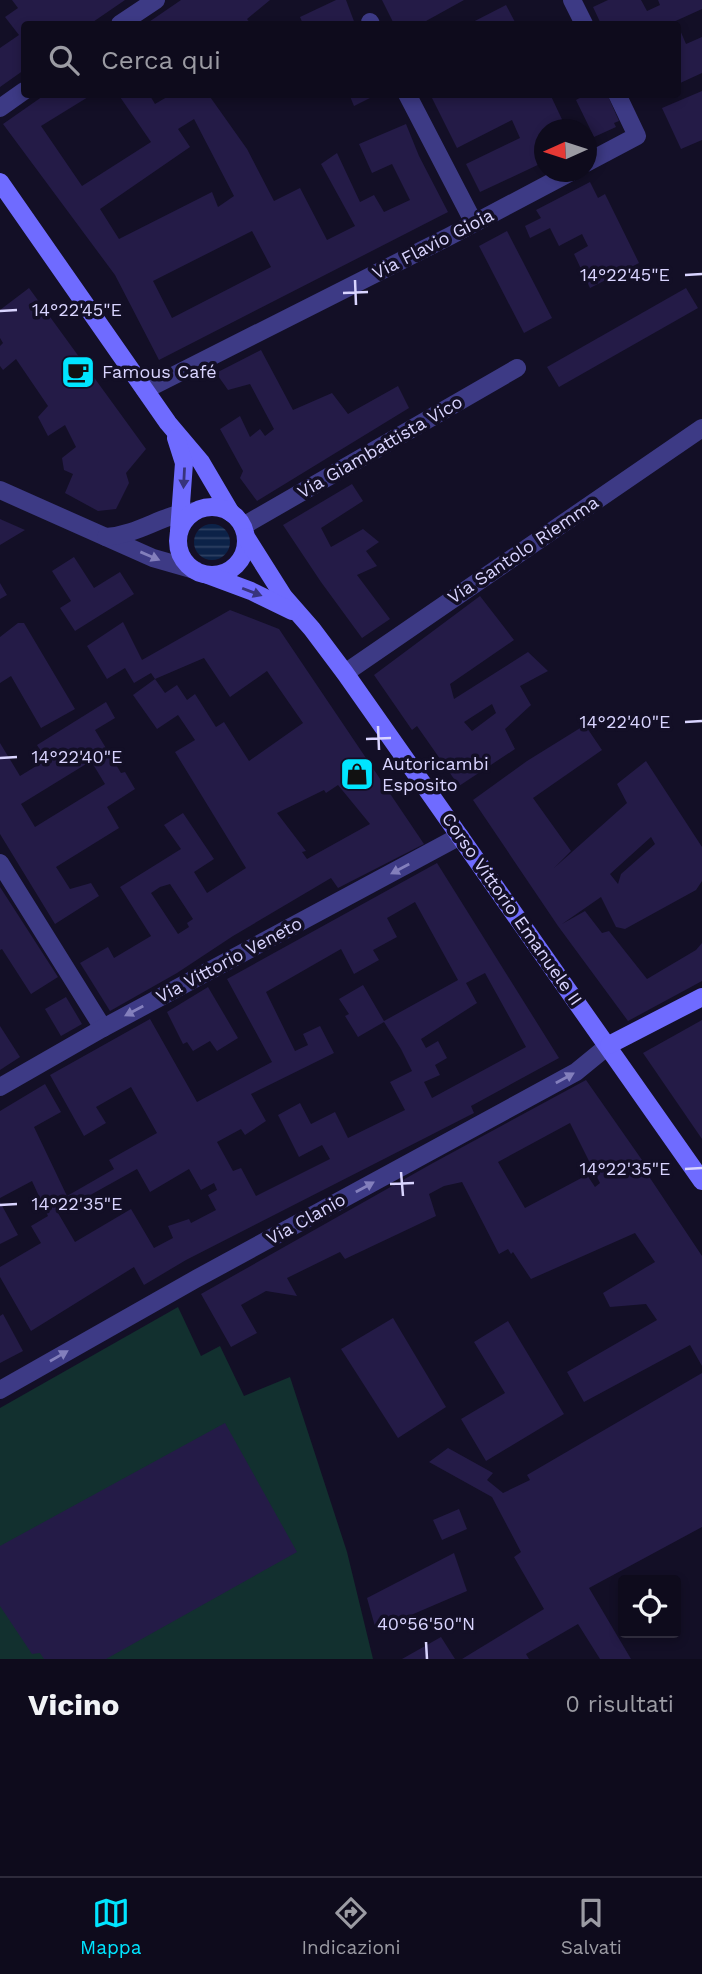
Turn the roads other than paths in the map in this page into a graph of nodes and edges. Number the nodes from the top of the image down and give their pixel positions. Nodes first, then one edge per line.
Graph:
1 (156, 0) edge
2 (572, 0) edge
3 (124, 21) edge
4 (582, 21) edge
5 (21, 93) edge
6 (409, 98) edge
7 (620, 98) edge
8 (0, 108) edge
9 (597, 157) edge
10 (0, 182) edge
11 (552, 182) edge
12 (474, 223) junction
13 (517, 368) dead end
14 (145, 390) junction
15 (168, 423) junction
16 (702, 428) edge
17 (0, 490) edge
18 (188, 512) junction
19 (240, 525) junction
20 (106, 537) junction
21 (200, 572) junction
22 (298, 615) junction
23 (345, 673) junction
24 (460, 836) junction
25 (0, 863) edge
26 (702, 996) edge
27 (103, 1028) junction
28 (609, 1045) junction
29 (0, 1087) edge
30 (702, 1181) edge
31 (0, 1390) edge

1 - 3 street
2 - 4 street
5 - 8 street
6 - 12 street
7 - 9 street
10 - 14 main road, Corso Vittorio Emanuele II
11 - 12 street, Via Flavio Gioia
12 - 14 street, Via Flavio Gioia
13 - 19 street, Via Giambattista Vico
14 - 15 main road, Corso Vittorio Emanuele II
15 -> 18 main road, Corso Vittorio Emanuele II
15 - 19 main road, Corso Vittorio Emanuele II
16 - 23 street, Via Santolo Riemma
17 - 20 street
18 - 19 main road
18 - 20 street
18 - 21 main road, Corso Vittorio Emanuele II
19 - 21 main road
19 - 22 main road, Corso Vittorio Emanuele II
20 -> 21 street
21 -> 22 main road
22 - 23 main road, Corso Vittorio Emanuele II
23 - 24 main road, Corso Vittorio Emanuele II
24 -> 27 street, Via Vittorio Veneto
24 - 28 main road, Corso Vittorio Emanuele II
25 - 27 street
26 - 28 main road
27 - 29 street, Via Vittorio Veneto
28 - 30 main road, Corso Vittorio Emanuele II
31 -> 28 street, Via Clanio

